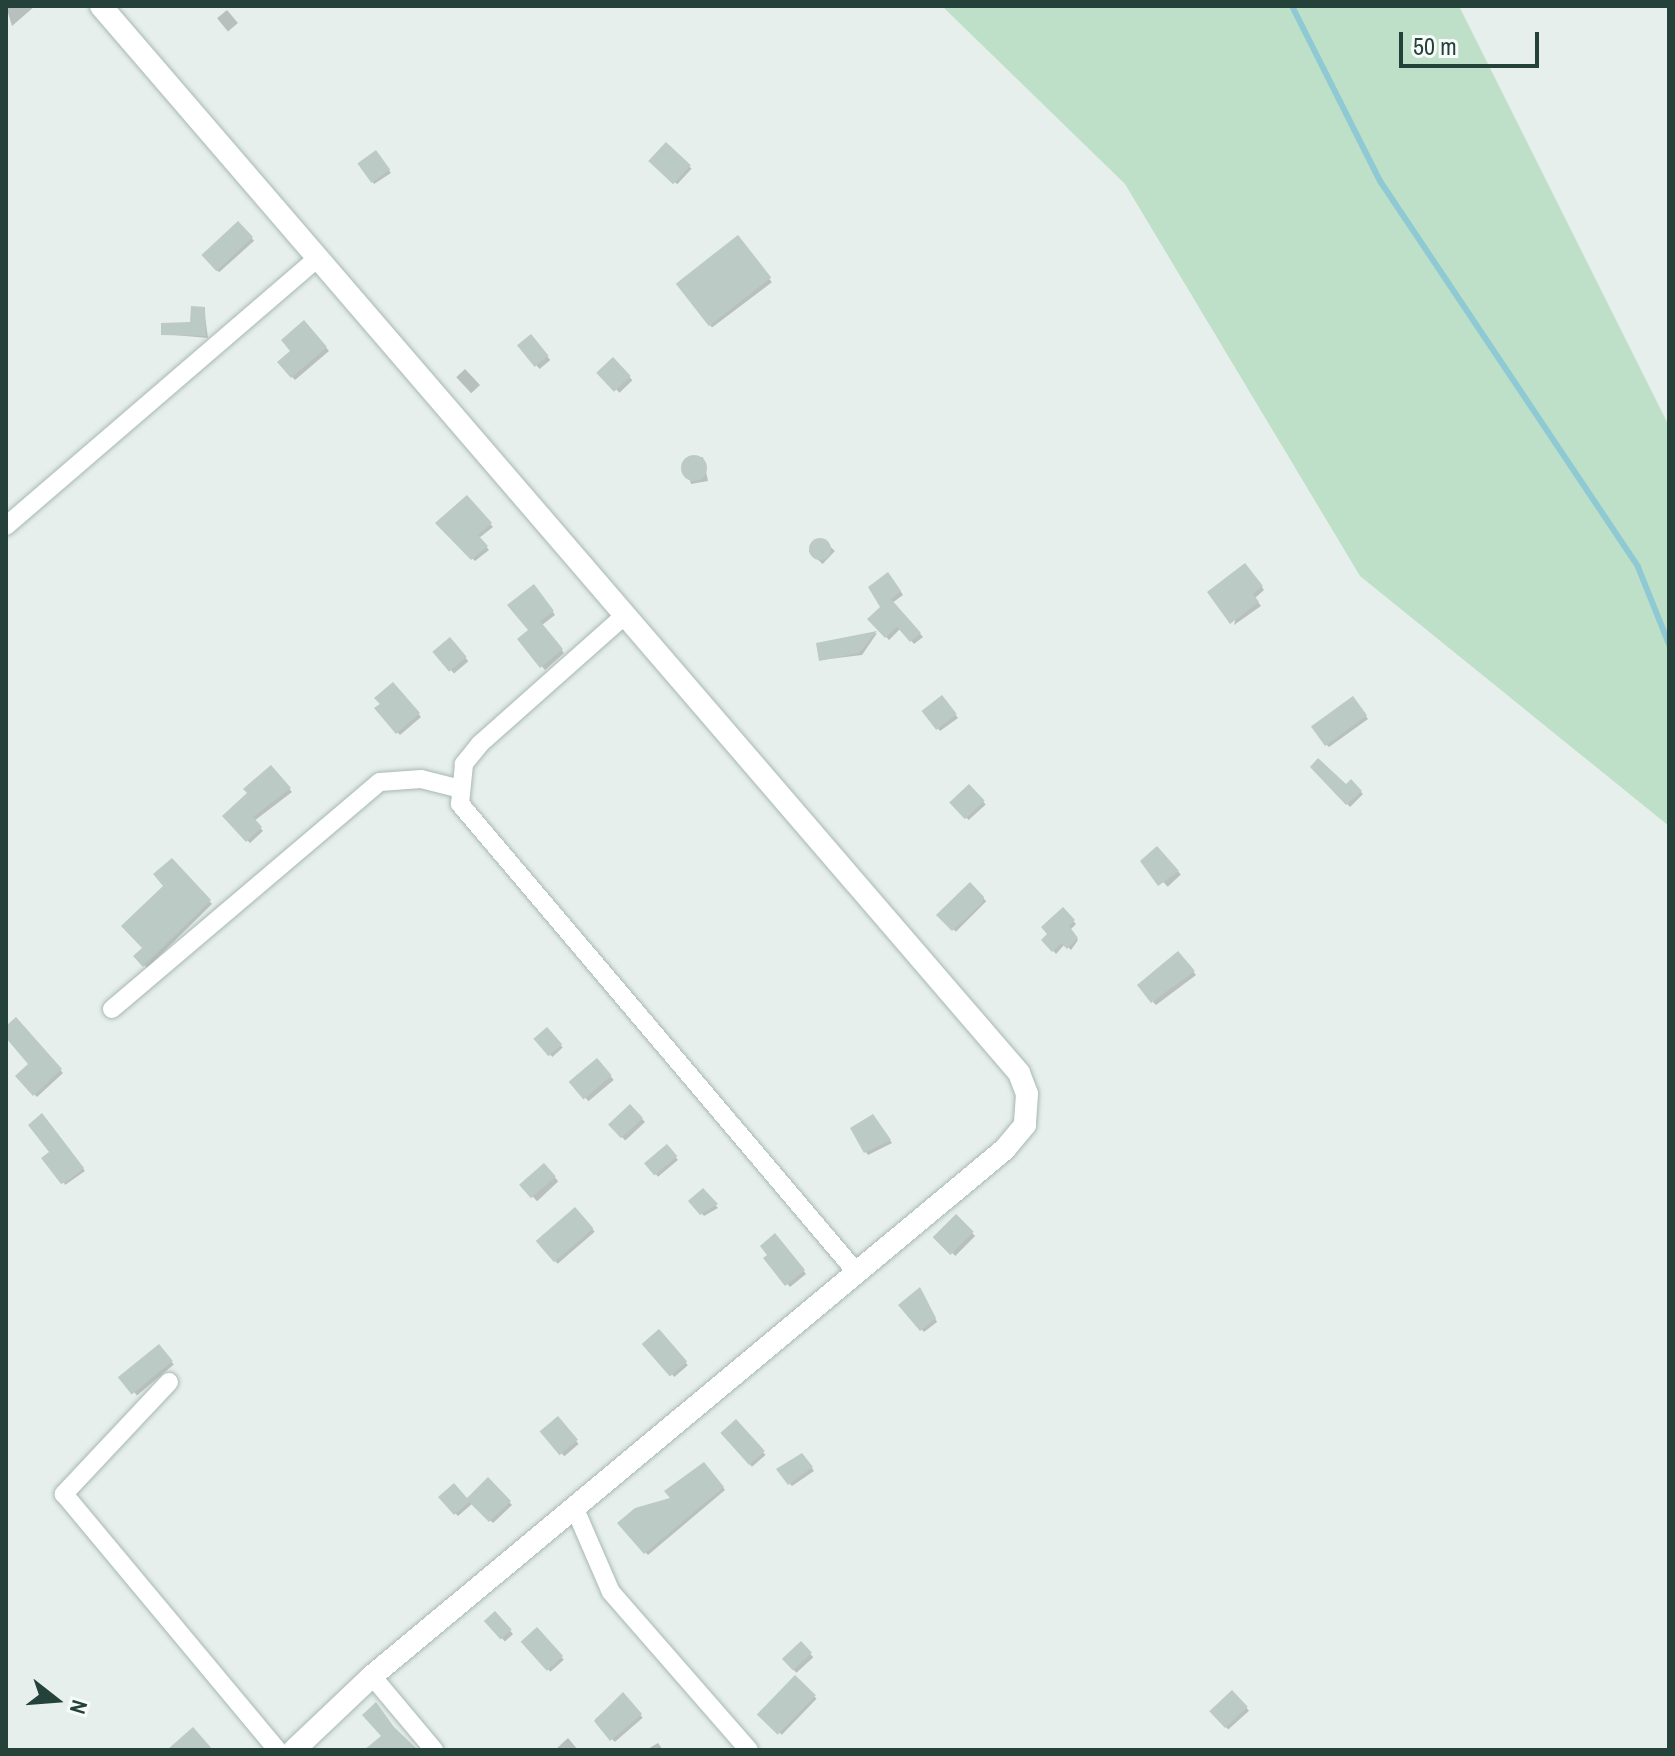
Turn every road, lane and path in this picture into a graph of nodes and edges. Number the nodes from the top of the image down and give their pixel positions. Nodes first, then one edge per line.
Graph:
1 (101, 6) edge
2 (315, 260) junction
3 (6, 526) edge
4 (624, 616) junction
5 (458, 788) junction
6 (112, 1009) dead end
7 (857, 1273) junction
8 (169, 1382) dead end
9 (575, 1509) junction
10 (372, 1676) junction
11 (277, 1750) edge
12 (294, 1750) edge
13 (434, 1750) edge
14 (749, 1750) edge

1 - 2 street
2 - 3 street
2 - 4 street
4 - 5 street
4 - 7 street
5 - 6 street
5 - 7 street
7 - 9 street
8 - 11 street
9 - 10 street
9 - 14 street
10 - 12 street
10 - 13 street

